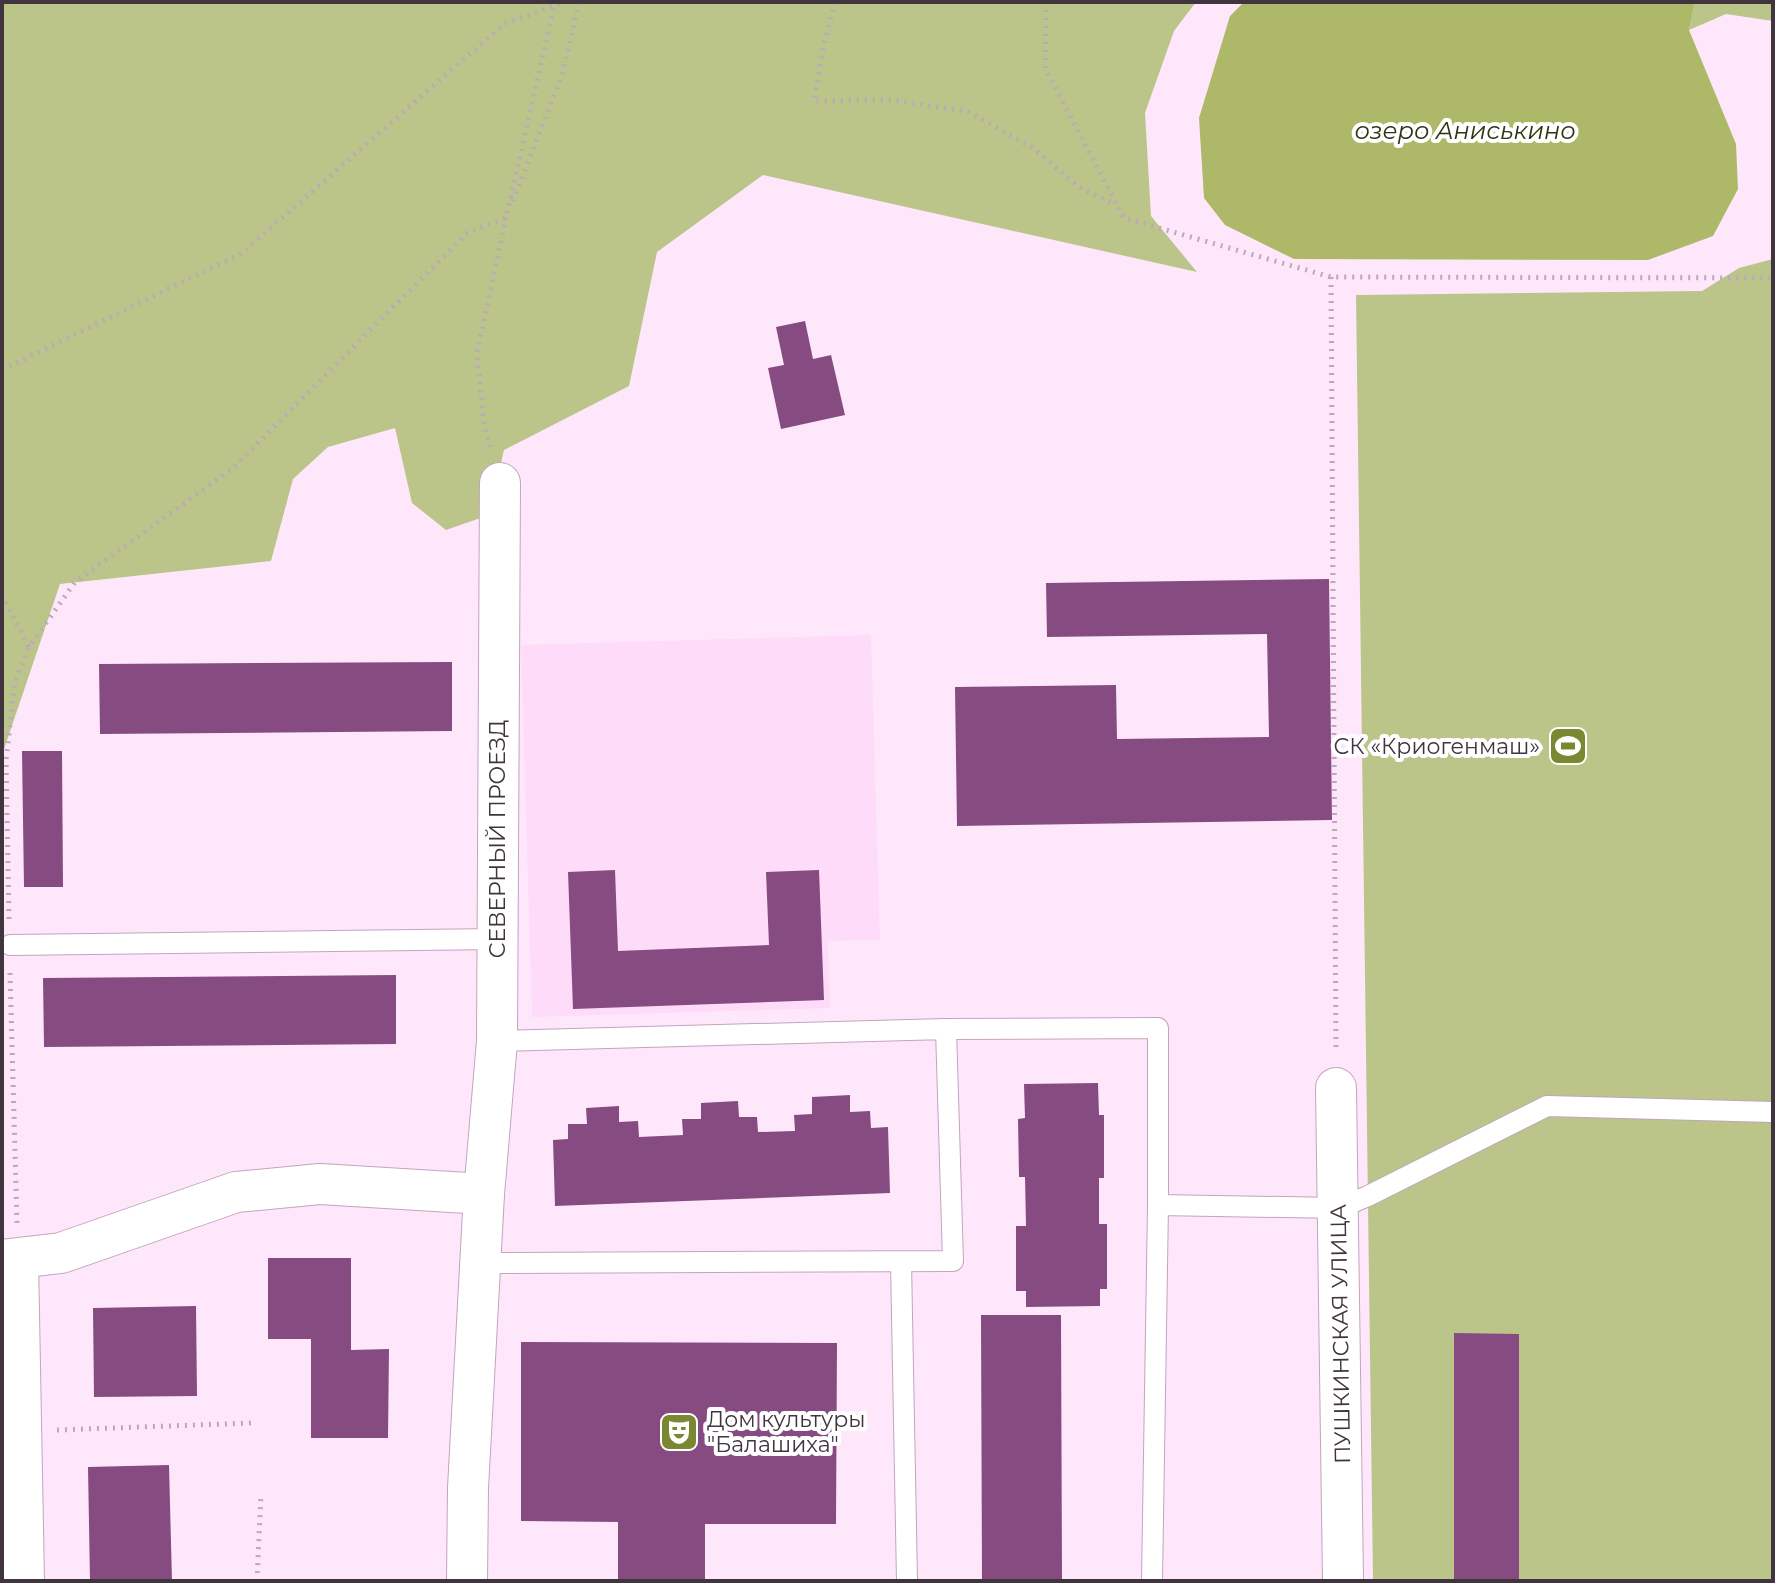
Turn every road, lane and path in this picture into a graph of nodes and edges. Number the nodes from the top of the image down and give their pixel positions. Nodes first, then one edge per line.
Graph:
1 (564, 2) edge
2 (579, 2) edge
3 (835, 2) edge
4 (1046, 2) edge
5 (554, 4) edge
6 (1117, 205) junction
7 (506, 218) junction
8 (1331, 277) junction
9 (1773, 278) edge
10 (2, 370) edge
11 (500, 483) joint
12 (75, 582) dead end
13 (2, 595) edge
14 (29, 647) dead end
15 (497, 939) junction
16 (10, 945) dead end
17 (946, 1029) junction
18 (497, 1041) junction
19 (1336, 1088) joint
20 (1773, 1112) edge
21 (484, 1194) junction
22 (1158, 1205) junction
23 (1339, 1208) junction
24 (10, 1260) edge
25 (901, 1262) junction
26 (481, 1263) junction
27 (252, 1423) dead end
28 (21, 1431) junction
29 (261, 1494) dead end
30 (24, 1581) edge
31 (257, 1581) edge
32 (467, 1581) edge
33 (907, 1581) edge
34 (1152, 1581) edge
35 (1343, 1581) edge

1 - 5 path
2 - 7 path
3 - 6 path
4 - 6 path
5 - 7 path
5 - 10 path
6 - 8 path
7 - 11 path
7 - 12 path
8 - 9 path
8 - 19 path
11 - 15 street, СЕВЕРНЫЙ ПРОЕЗД
13 - 14 path
15 - 16 lane
15 - 18 street, СЕВЕРНЫЙ ПРОЕЗД
17 - 18 lane
17 - 22 lane
17 - 25 lane
18 - 21 street, СЕВЕРНЫЙ ПРОЕЗД
19 - 23 street, ПУШКИНСКАЯ УЛИЦА
20 - 23 lane
21 - 24 street
21 - 26 street, СЕВЕРНЫЙ ПРОЕЗД
22 - 23 lane
22 - 34 lane
23 - 35 street, ПУШКИНСКАЯ УЛИЦА
24 - 28 street
25 - 26 lane
25 - 33 lane
26 - 32 street, СЕВЕРНЫЙ ПРОЕЗД
27 - 28 path
28 - 30 street
29 - 31 path

